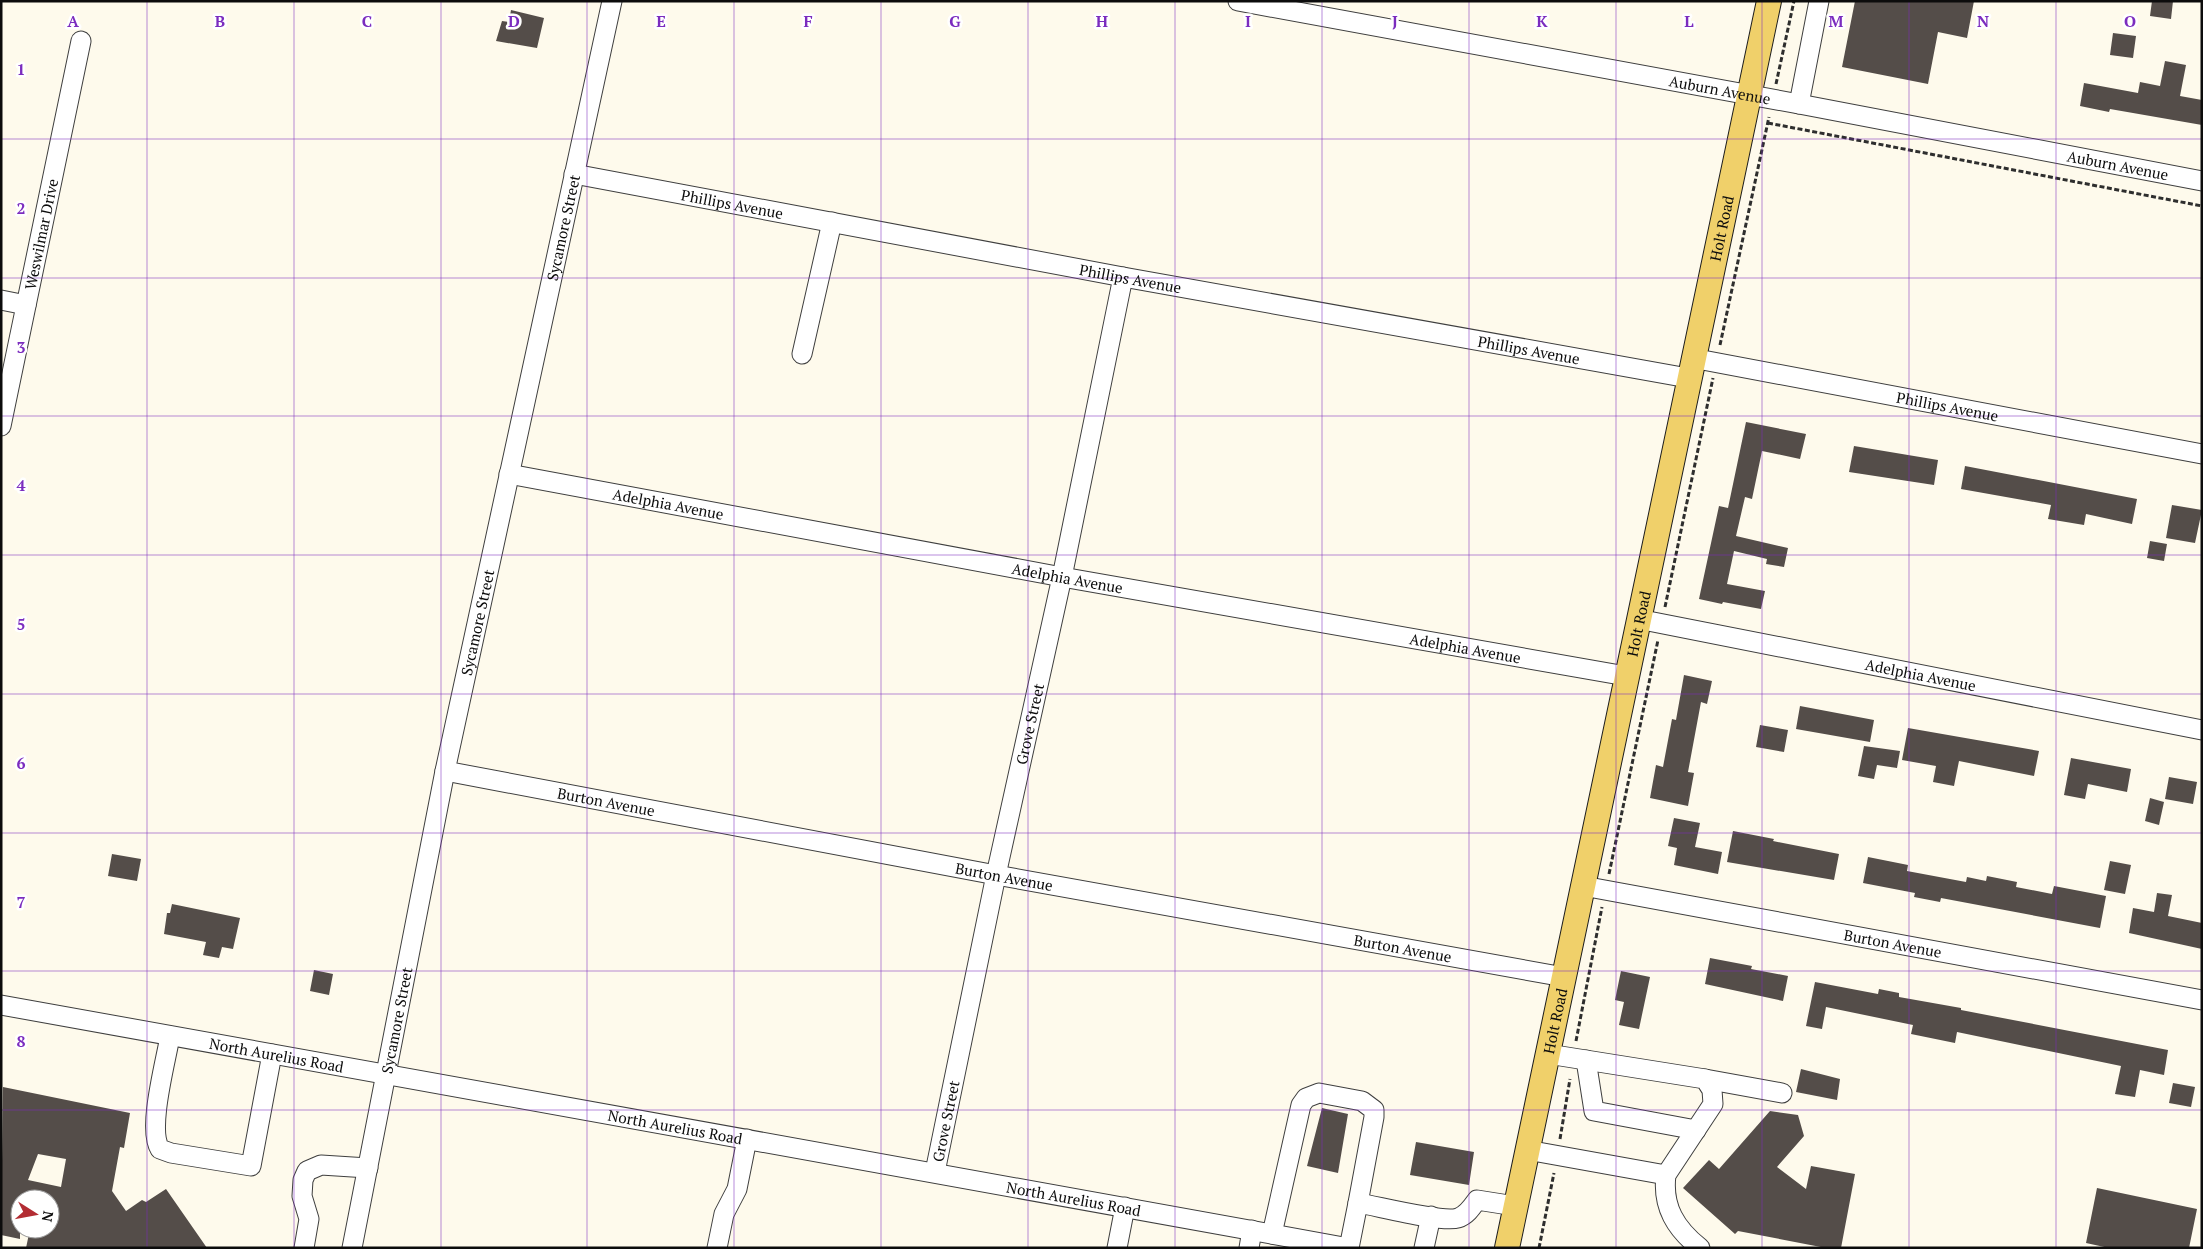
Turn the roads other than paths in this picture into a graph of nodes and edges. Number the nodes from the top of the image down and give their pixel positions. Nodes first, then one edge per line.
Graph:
1 (612, 1) edge
2 (1238, 1) edge
3 (1769, 1) edge
4 (1819, 1) edge
5 (81, 41) dead end
6 (1749, 95) junction
7 (1800, 104) junction
8 (574, 174) junction
9 (2202, 181) edge
10 (832, 222) junction
11 (1123, 276) junction
12 (1, 300) edge
13 (26, 305) junction
14 (802, 354) dead end
15 (1690, 368) junction
16 (1, 426) edge
17 (2202, 454) edge
18 (509, 474) junction
19 (1062, 578) junction
20 (1638, 619) junction
21 (1626, 676) junction
22 (2202, 730) edge
23 (445, 771) junction
24 (996, 875) junction
25 (1583, 886) junction
26 (1564, 977) junction
27 (2202, 1000) edge
28 (1, 1005) edge
29 (170, 1036) junction
30 (272, 1054) junction
31 (1548, 1054) junction
32 (1586, 1060) junction
33 (386, 1075) junction
34 (1705, 1079) junction
35 (1782, 1093) dead end
36 (1696, 1130) junction
37 (746, 1139) junction
38 (1527, 1150) junction
39 (368, 1168) junction
40 (935, 1172) junction
41 (1666, 1176) junction
42 (1358, 1203) junction
43 (1515, 1206) junction
44 (1125, 1207) junction
45 (1431, 1216) junction
46 (1272, 1234) junction
47 (1251, 1239) edge
48 (304, 1248) edge
49 (352, 1248) edge
50 (717, 1248) edge
51 (1118, 1248) edge
52 (1349, 1248) edge
53 (1424, 1248) edge
54 (1507, 1248) edge
55 (1700, 1248) edge

1 - 8 street, Sycamore Street
2 - 6 street, Auburn Avenue
3 - 6 main road, Holt Road
4 - 7 street
5 - 13 street, Weswilmar Drive
6 - 7 street, Auburn Avenue
6 - 15 main road, Holt Road
7 - 9 street, Auburn Avenue
8 - 10 street, Phillips Avenue
8 - 18 street, Sycamore Street
10 - 11 street, Phillips Avenue
10 - 14 street
11 - 15 street, Phillips Avenue
11 - 19 street, Grove Street
12 - 13 street
13 - 16 street, Weswilmar Drive
15 - 17 street, Phillips Avenue
15 - 20 main road, Holt Road
18 - 19 street, Adelphia Avenue
18 - 23 street, Sycamore Street
19 - 21 street, Adelphia Avenue
19 - 24 street, Grove Street
20 - 21 main road, Holt Road
20 - 22 street, Adelphia Avenue
21 - 25 main road, Holt Road
23 - 24 street, Burton Avenue
23 - 33 street, Sycamore Street
24 - 26 street, Burton Avenue
24 - 40 street, Grove Street
25 - 26 main road, Holt Road
25 - 27 street, Burton Avenue
26 - 31 main road, Holt Road
28 - 29 street, North Aurelius Road
29 - 30 street, North Aurelius Road
29 - 30 street
30 - 33 street, North Aurelius Road
31 - 32 street
31 - 38 main road, Holt Road
32 - 34 street
32 - 36 street
33 - 37 street, North Aurelius Road
33 - 39 street, Sycamore Street
34 - 35 street
34 - 36 street
36 - 41 street
37 - 40 street, North Aurelius Road
37 - 50 street
38 - 41 street
38 - 43 main road, Holt Road
39 - 48 street
39 - 49 street, Sycamore Street
40 - 44 street, North Aurelius Road
41 - 55 street
42 - 45 street
42 - 46 street
42 - 52 street
43 - 45 street
43 - 54 main road, Holt Road
44 - 47 street, North Aurelius Road
44 - 51 street
45 - 53 street
46 - 47 street, North Aurelius Road
46 - 52 street, North Aurelius Road

